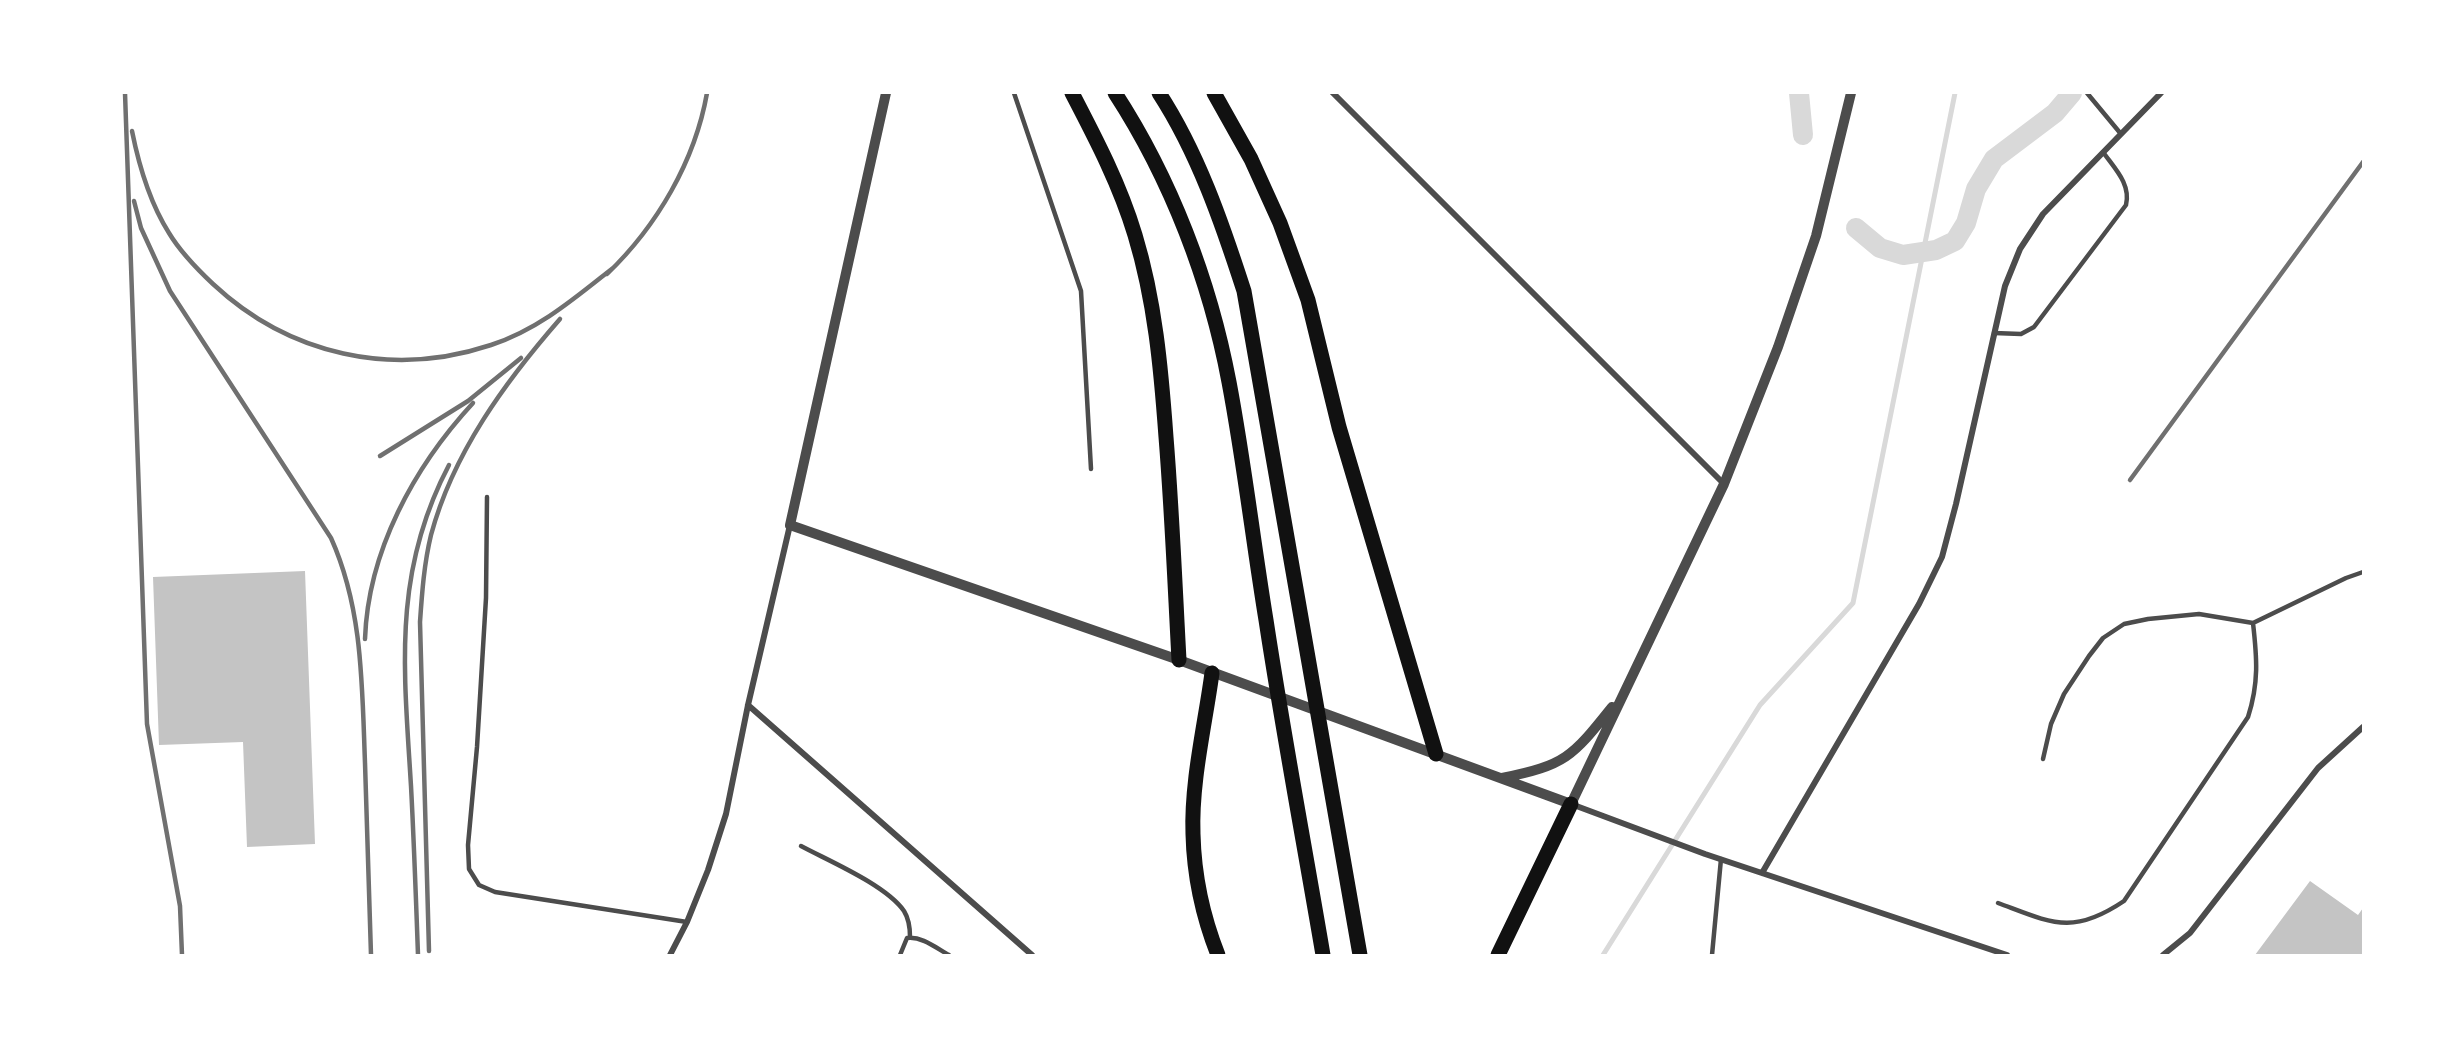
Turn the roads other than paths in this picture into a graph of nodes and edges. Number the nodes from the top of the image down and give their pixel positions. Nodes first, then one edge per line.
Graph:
1 (886, 93) edge
2 (1014, 93) edge
3 (1072, 93) edge
4 (1115, 93) edge
5 (1159, 93) edge
6 (1214, 93) edge
7 (1333, 93) edge
8 (1851, 93) edge
9 (2087, 93) edge
10 (2161, 93) edge
11 (2121, 134) junction
12 (2103, 152) junction
13 (1994, 333) junction
14 (1091, 469) dead end
15 (1724, 484) junction
16 (487, 496) dead end
17 (790, 525) junction
18 (2363, 572) edge
19 (2253, 623) junction
20 (1179, 660) junction
21 (1212, 674) junction
22 (1625, 691) junction
23 (748, 705) junction
24 (2363, 727) edge
25 (1436, 754) junction
26 (2043, 759) dead end
27 (1502, 778) junction
28 (1571, 804) junction
29 (801, 846) dead end
30 (1721, 859) junction
31 (1762, 873) junction
32 (1998, 903) dead end
33 (687, 922) junction
34 (910, 938) junction
35 (670, 955) edge
36 (900, 955) edge
37 (949, 955) edge
38 (1032, 955) edge
39 (1218, 955) edge
40 (1323, 955) edge
41 (1360, 955) edge
42 (1498, 955) edge
43 (1712, 955) edge
44 (2007, 955) edge
45 (2163, 955) edge

1 - 17 street
2 - 14 lane
3 - 20 main road
4 - 40 main road
5 - 41 main road
6 - 25 main road
7 - 15 street
8 - 15 street
9 - 11 lane
10 - 11 street
11 - 12 street
12 - 13 street
12 - 13 lane
13 - 31 street
15 - 22 street
16 - 33 lane
17 - 20 street
17 - 23 street
18 - 19 lane
19 - 26 lane
19 - 32 lane
20 - 21 street
21 - 25 street
21 - 39 main road
22 - 27 street
22 - 28 street
23 - 33 street
23 - 38 street
24 - 45 street
25 - 27 street
27 - 28 street
28 - 30 street
28 - 42 main road
29 - 34 lane
30 - 31 street
30 - 43 lane
31 - 44 street
33 - 35 street
34 - 36 lane
34 - 37 lane

